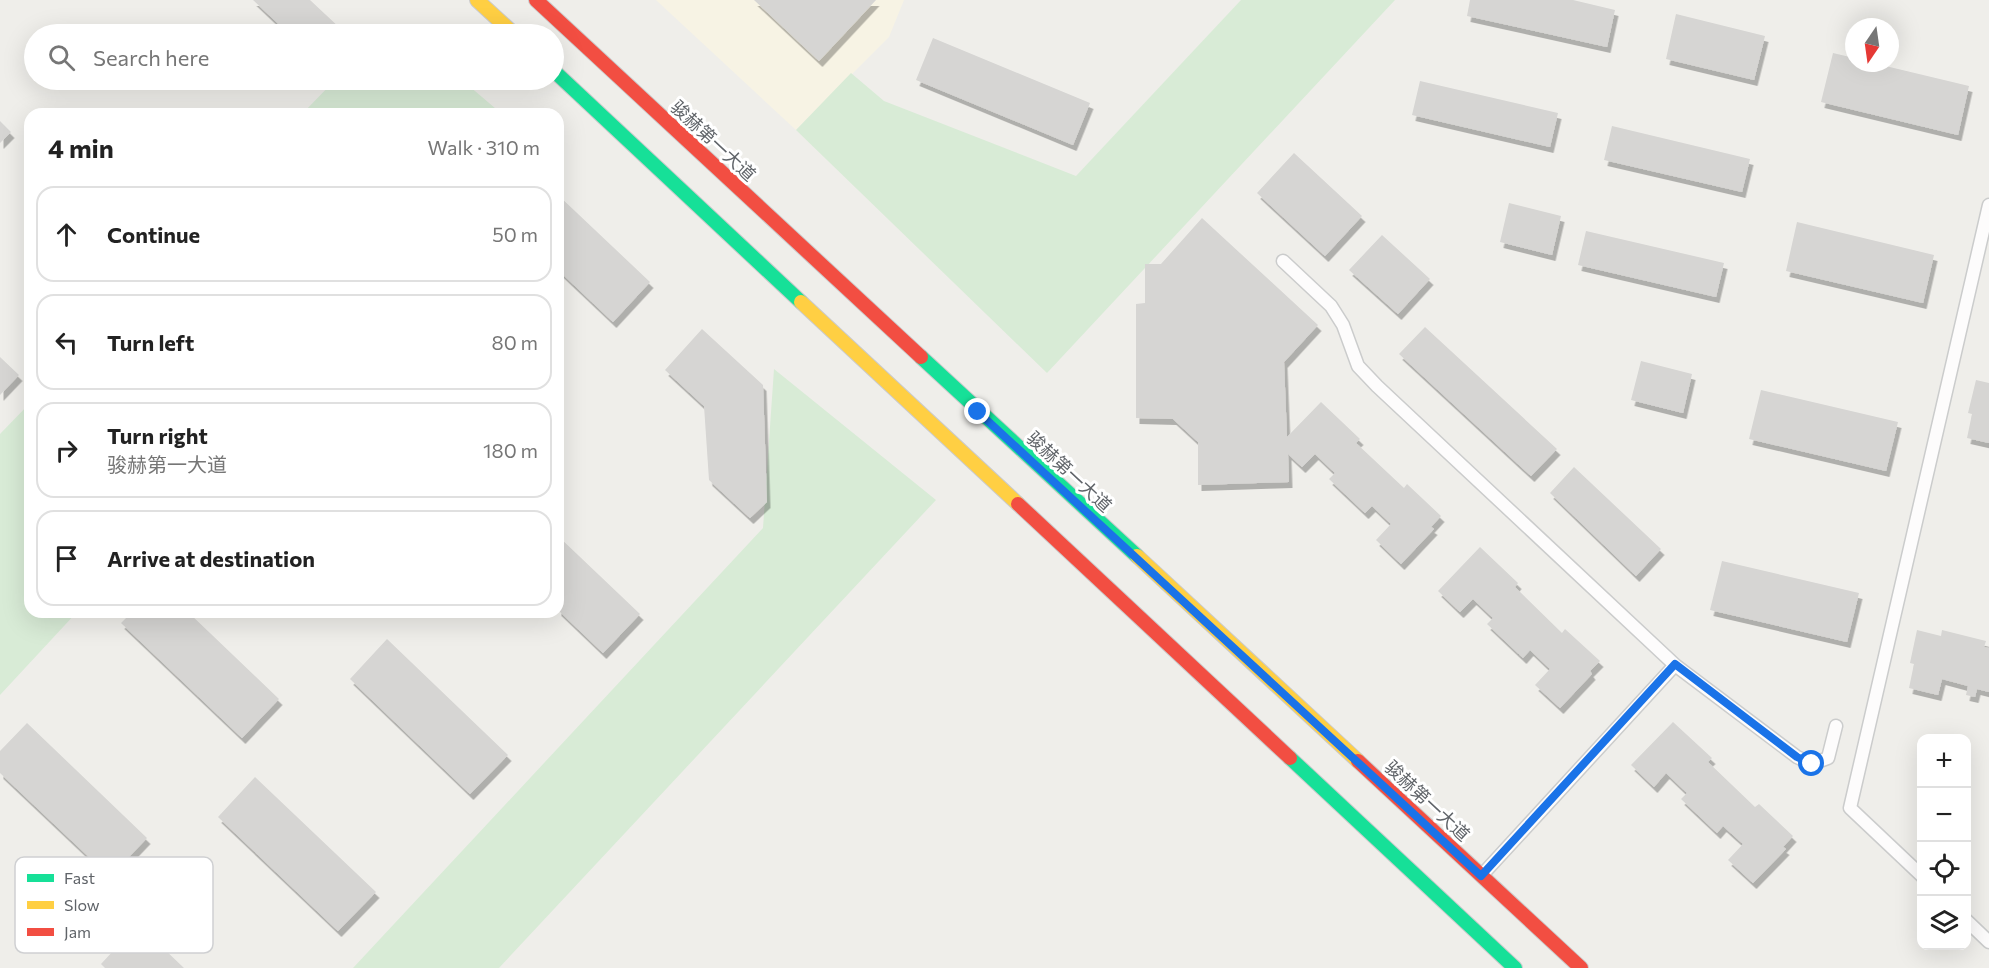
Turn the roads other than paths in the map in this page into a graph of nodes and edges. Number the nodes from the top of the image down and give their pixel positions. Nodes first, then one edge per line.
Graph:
1 (477, 0) edge
2 (536, 0) edge
3 (503, 24) edge
4 (562, 24) edge
5 (564, 26) edge
6 (564, 80) edge
7 (1989, 205) edge
8 (1284, 261) dead end
9 (1675, 664) junction
10 (1836, 726) dead end
11 (1917, 871) edge
12 (1481, 876) junction
13 (1971, 925) edge
14 (1989, 942) edge
15 (1515, 968) edge
16 (1581, 968) edge

1 - 3 main road
2 - 4 main road, 骏赫第一大道
5 - 12 main road, 骏赫第一大道
6 - 15 main road
7 - 11 lane
8 - 9 lane
9 - 10 lane
9 - 12 lane
12 - 16 main road, 骏赫第一大道
13 - 14 lane

